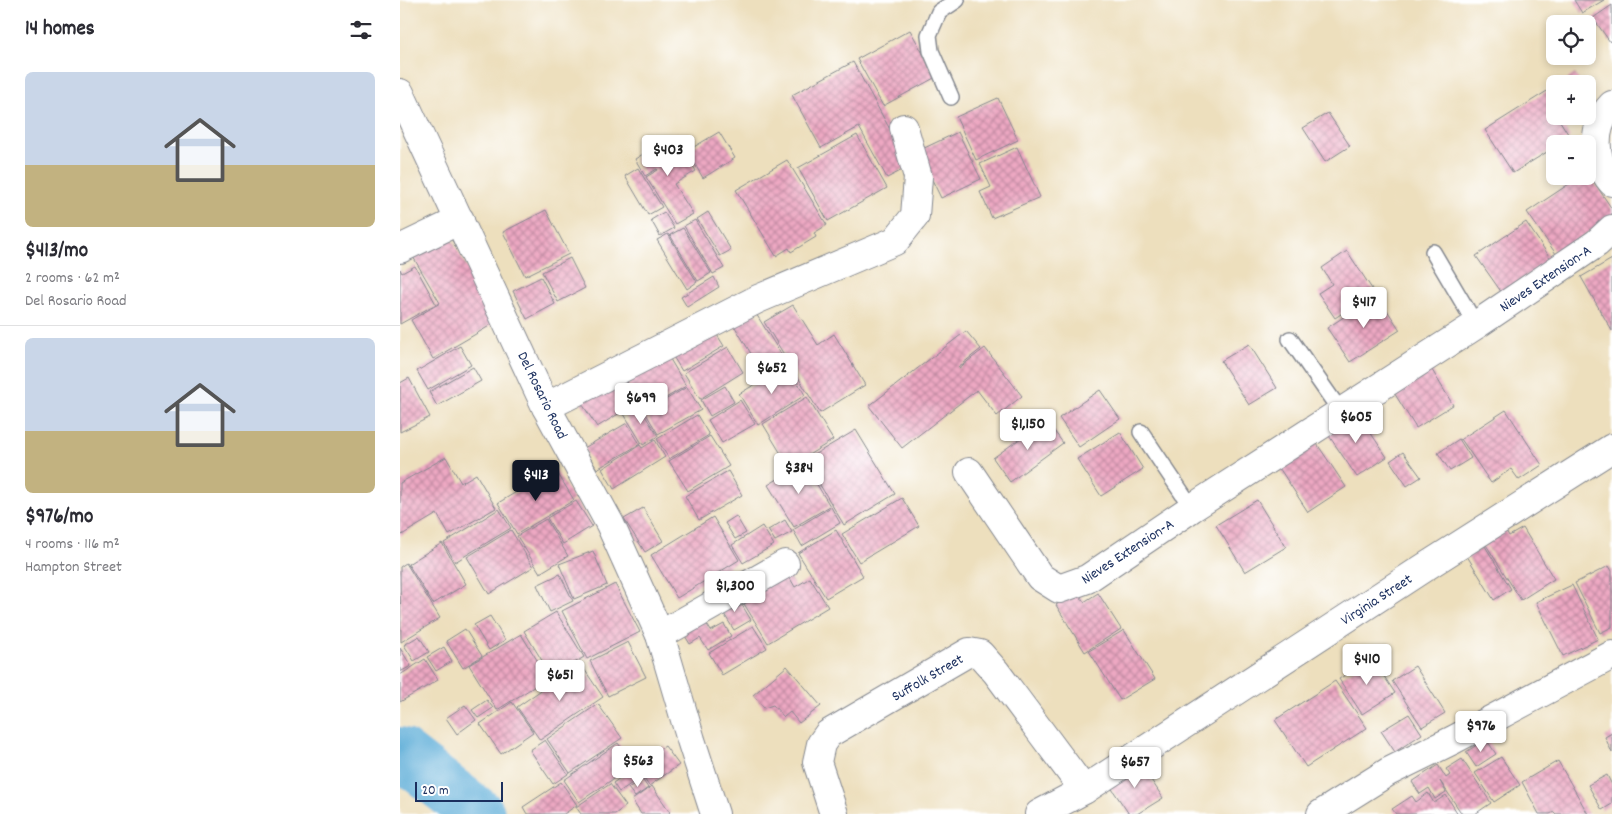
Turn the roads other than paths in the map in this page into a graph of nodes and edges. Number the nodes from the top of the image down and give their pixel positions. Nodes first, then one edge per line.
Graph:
1 (957, 0) edge
2 (400, 93) edge
3 (951, 97) dead end
4 (1612, 105) edge
5 (904, 128) dead end
6 (1612, 182) edge
7 (460, 220) junction
8 (1612, 228) edge
9 (400, 249) edge
10 (1433, 252) dead end
11 (1476, 325) junction
12 (1290, 339) dead end
13 (546, 407) junction
14 (1341, 412) junction
15 (1141, 432) dead end
16 (1612, 448) edge
17 (969, 472) dead end
18 (1192, 508) junction
19 (785, 564) dead end
20 (660, 635) junction
21 (1612, 655) edge
22 (1084, 790) junction
23 (715, 814) edge
24 (834, 814) edge
25 (1038, 814) edge
26 (1321, 814) edge

1 - 3 lane
2 - 7 street, Del Rosario Road
4 - 6 street
5 - 13 street
7 - 9 street
7 - 13 street, Del Rosario Road
8 - 11 street, Nieves Extension-A
10 - 11 lane
11 - 14 street, Nieves Extension-A
12 - 14 lane
13 - 20 street, Del Rosario Road
14 - 18 street, Nieves Extension-A
15 - 18 lane
16 - 22 street, Virginia Street
17 - 18 street, Nieves Extension-A
19 - 20 street
20 - 23 street, Del Rosario Road
21 - 26 street
22 - 24 street, Suffolk Street
22 - 25 street, Virginia Street

